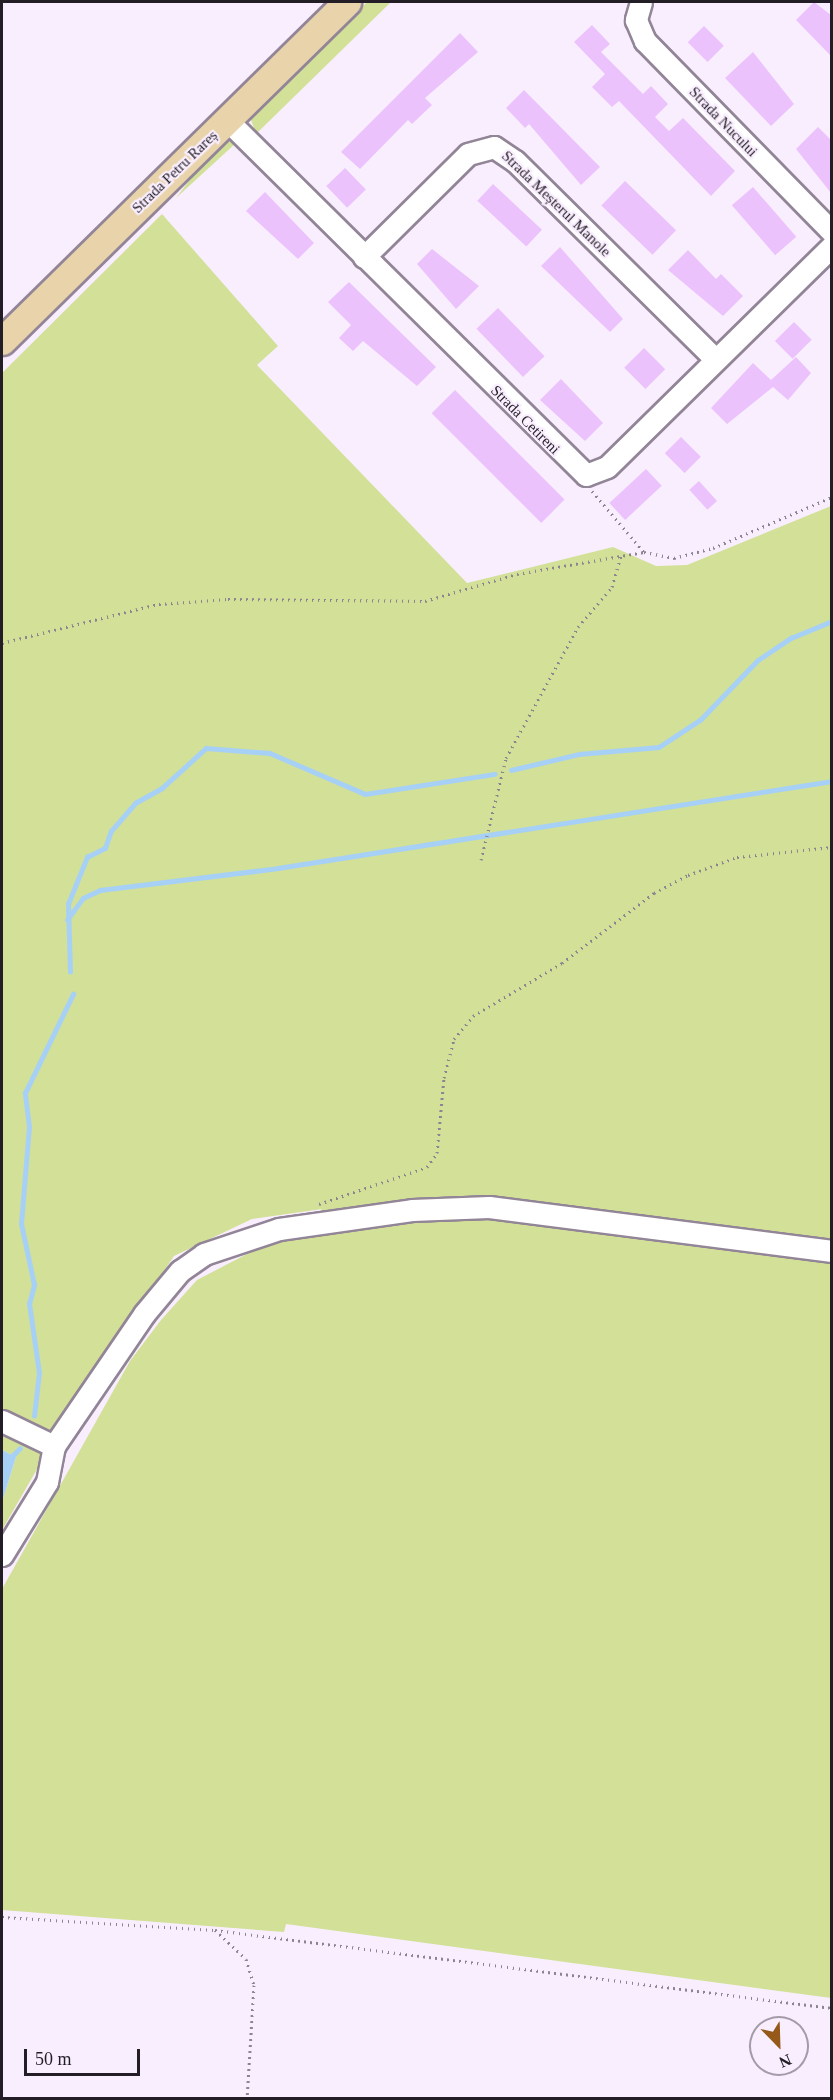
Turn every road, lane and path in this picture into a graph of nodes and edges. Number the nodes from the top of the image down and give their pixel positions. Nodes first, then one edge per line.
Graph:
1 (348, 2) edge
2 (641, 2) edge
3 (227, 120) junction
4 (831, 232) edge
5 (831, 246) edge
6 (364, 257) junction
7 (2, 341) edge
8 (715, 359) junction
9 (586, 475) junction
10 (831, 497) edge
11 (644, 552) junction
12 (621, 556) junction
13 (2, 643) edge
14 (831, 847) edge
15 (482, 860) dead end
16 (310, 1209) dead end
17 (831, 1251) edge
18 (2, 1420) edge
19 (54, 1446) junction
20 (2, 1555) edge
21 (2, 1917) edge
22 (215, 1929) junction
23 (831, 2008) edge
24 (247, 2098) edge

1 - 3 main road, Strada Petru Rareș
2 - 4 street, Strada Nucului
3 - 6 street, Strada Cetireni
3 - 7 main road, Strada Petru Rareș
5 - 8 street
6 - 8 street, Strada Meșterul Manole
6 - 9 street, Strada Cetireni
8 - 9 street
9 - 11 path
10 - 11 path
11 - 12 path
12 - 13 path
12 - 15 path
14 - 16 path
17 - 19 street
18 - 19 street
19 - 20 street
21 - 22 path
22 - 23 path
22 - 24 path

